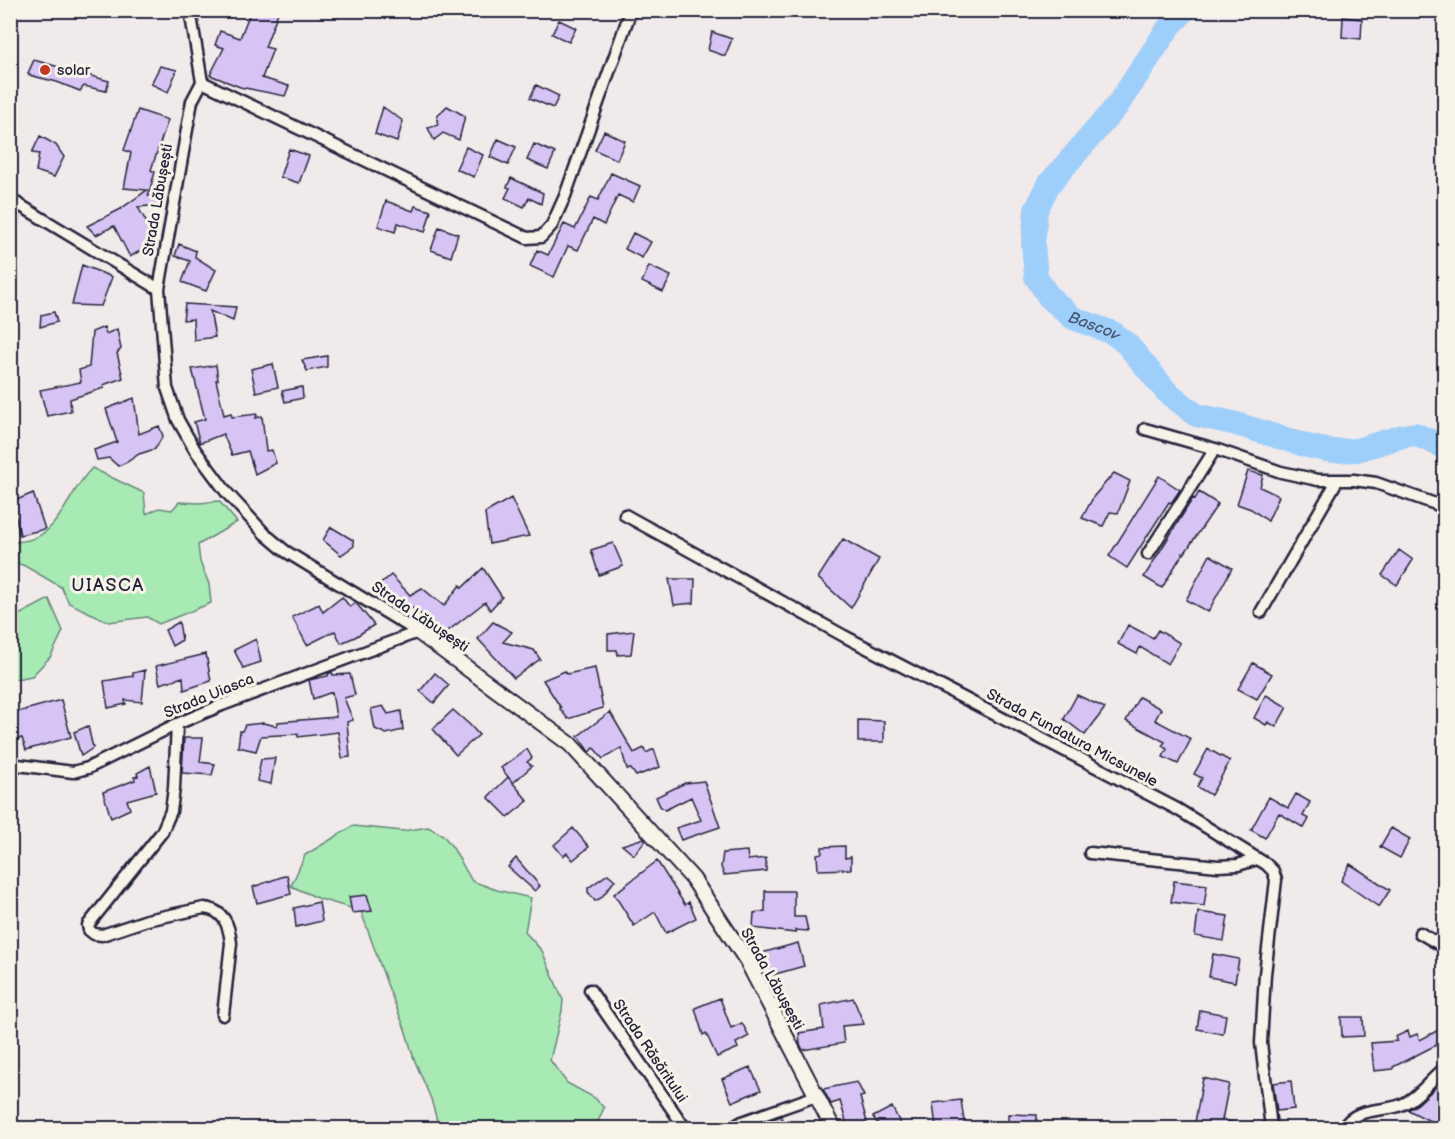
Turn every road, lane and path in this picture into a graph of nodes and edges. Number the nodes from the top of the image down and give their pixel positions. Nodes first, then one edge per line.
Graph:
1 (190, 10) edge
2 (631, 10) edge
3 (202, 82) junction
4 (10, 255) edge
5 (159, 289) junction
6 (1145, 429) dead end
7 (1215, 449) junction
8 (1337, 481) junction
9 (1444, 507) edge
10 (625, 515) dead end
11 (1148, 554) dead end
12 (1261, 612) dead end
13 (418, 633) junction
14 (177, 724) junction
15 (10, 764) edge
16 (1090, 853) dead end
17 (1257, 859) junction
18 (1420, 933) dead end
19 (1444, 947) edge
20 (590, 990) dead end
21 (223, 1015) dead end
22 (1444, 1069) edge
23 (816, 1096) junction
24 (685, 1128) edge
25 (732, 1128) edge
26 (832, 1128) edge
27 (1271, 1128) edge
28 (1343, 1128) edge

1 - 3 street
2 - 3 street
3 - 5 street, Strada Lăbușești
4 - 5 street
5 - 13 street, Strada Lăbușești
6 - 7 street
7 - 8 street
7 - 11 street
8 - 9 street
8 - 12 street
10 - 17 street, Strada Fundatura Micsunele
13 - 14 street, Strada Uiasca
13 - 23 street, Strada Lăbușești
14 - 15 street, Strada Uiasca
14 - 21 street
16 - 17 street
17 - 27 street, Strada Fundatura Micsunele
18 - 19 street
20 - 24 street, Strada Răsăritului
22 - 28 street
23 - 25 street
23 - 26 street, Strada Lăbușești

